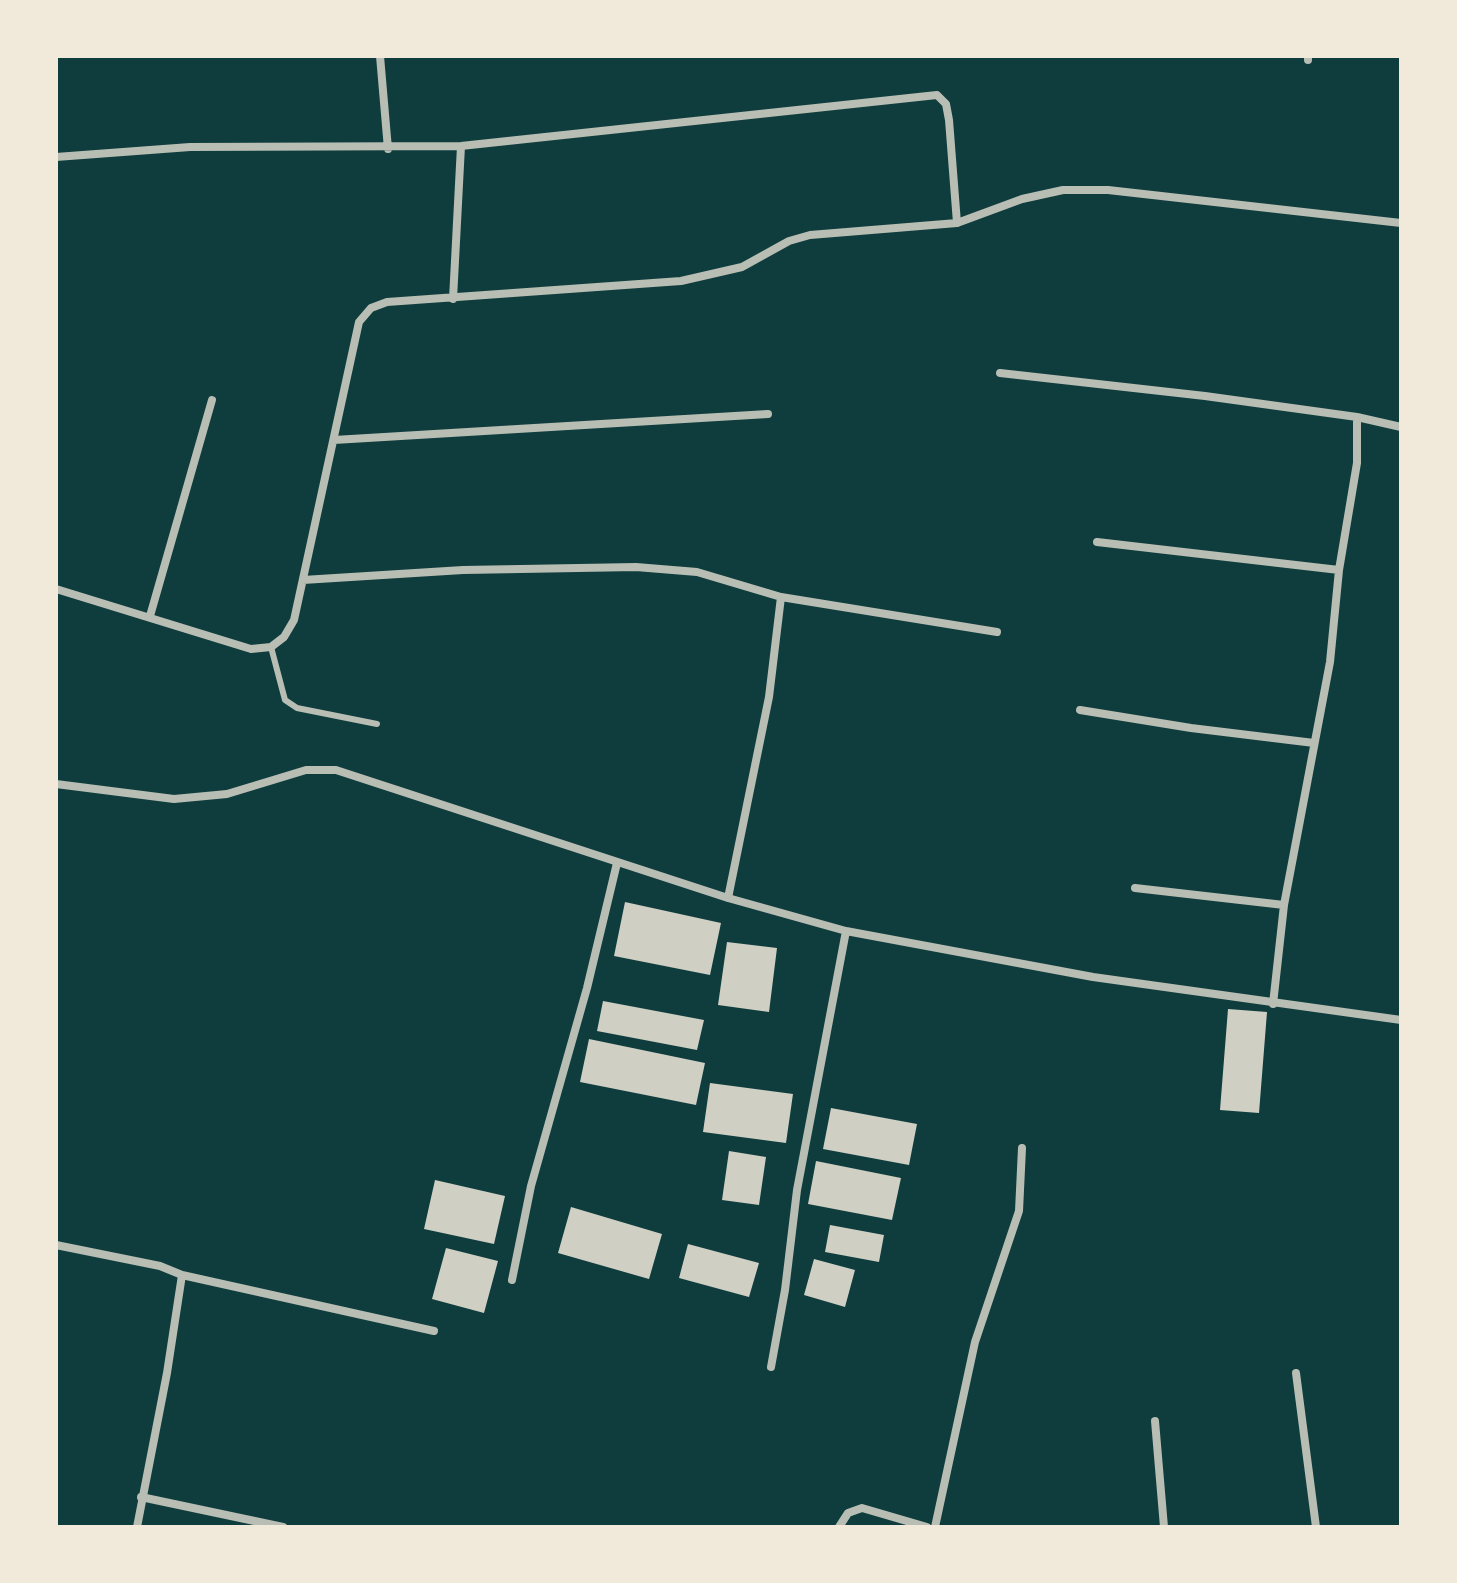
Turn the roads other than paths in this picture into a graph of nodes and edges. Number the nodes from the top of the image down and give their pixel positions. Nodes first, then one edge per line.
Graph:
1 (380, 56) edge
2 (461, 146) junction
3 (388, 149) junction
4 (56, 157) edge
5 (957, 223) junction
6 (1401, 223) edge
7 (453, 299) junction
8 (1000, 373) dead end
9 (212, 400) dead end
10 (768, 414) dead end
11 (1357, 417) junction
12 (1401, 427) edge
13 (334, 440) junction
14 (1097, 542) dead end
15 (1339, 570) junction
16 (303, 580) junction
17 (56, 589) edge
18 (781, 597) junction
19 (150, 616) junction
20 (997, 632) dead end
21 (271, 647) junction
22 (1080, 710) dead end
23 (377, 724) dead end
24 (1314, 743) junction
25 (56, 784) edge
26 (617, 863) junction
27 (1135, 888) dead end
28 (728, 898) junction
29 (1284, 905) junction
30 (846, 931) junction
31 (1273, 1004) junction
32 (1401, 1020) edge
33 (1022, 1148) dead end
34 (56, 1245) edge
35 (182, 1275) junction
36 (512, 1280) dead end
37 (434, 1331) dead end
38 (771, 1367) dead end
39 (1296, 1373) dead end
40 (1155, 1421) dead end
41 (141, 1497) junction
42 (137, 1527) edge
43 (283, 1527) edge
44 (839, 1527) edge
45 (927, 1527) edge
46 (935, 1527) edge
47 (1164, 1527) edge
48 (1316, 1527) edge

1 - 3 street
2 - 3 street
2 - 5 street
2 - 7 street
3 - 4 street
5 - 6 street
5 - 7 street
7 - 13 street
8 - 11 street
9 - 19 street
10 - 13 street
11 - 12 street
11 - 15 street
13 - 16 street
14 - 15 street
15 - 24 street
16 - 18 street
16 - 21 street
17 - 19 street
18 - 20 street
18 - 28 street
19 - 21 street
21 - 23 lane
22 - 24 street
24 - 29 street
25 - 26 street
26 - 28 street
26 - 36 street
27 - 29 street
28 - 30 street
29 - 31 street
30 - 31 street
30 - 38 street
31 - 32 street
33 - 46 street
34 - 35 street
35 - 37 street
35 - 41 street
39 - 48 street
40 - 47 street
41 - 42 street
41 - 43 street
44 - 45 street

